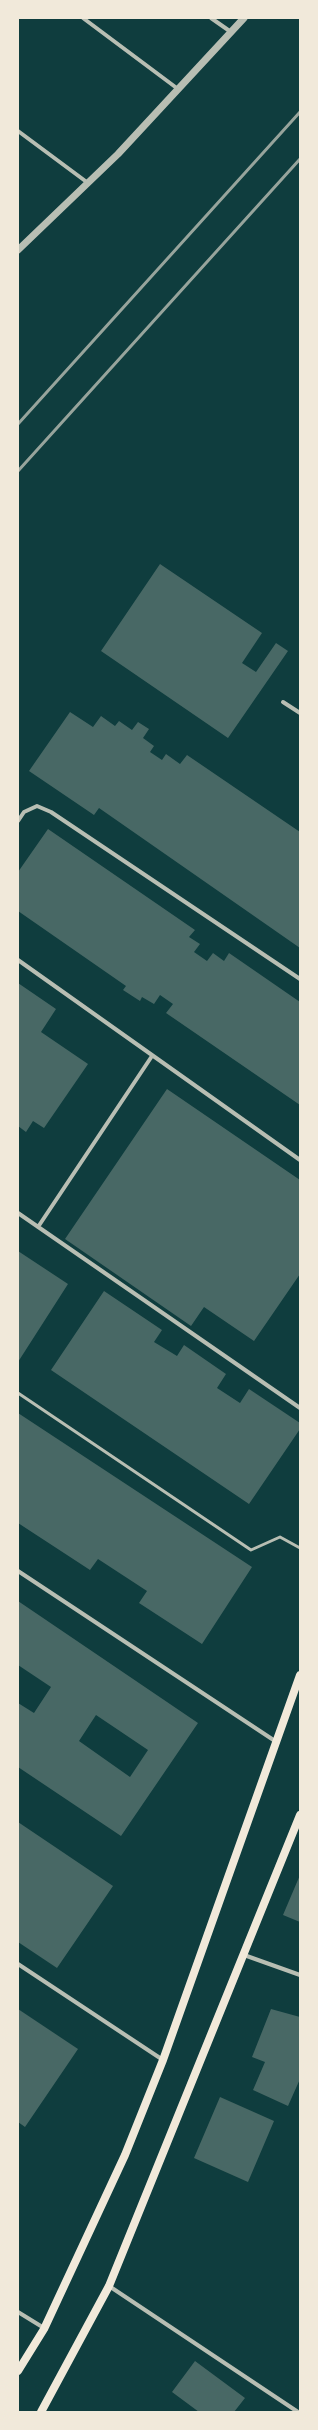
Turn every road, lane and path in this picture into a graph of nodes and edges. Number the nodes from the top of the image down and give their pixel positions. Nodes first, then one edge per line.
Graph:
1 (83, 18) edge
2 (211, 18) edge
3 (244, 18) edge
4 (231, 32) junction
5 (178, 89) junction
6 (18, 131) edge
7 (88, 183) junction
8 (18, 250) edge
9 (283, 702) dead end
10 (300, 713) edge
11 (18, 821) edge
12 (18, 960) edge
13 (300, 980) edge
14 (152, 1056) junction
15 (300, 1160) edge
16 (18, 1213) edge
17 (38, 1227) junction
18 (18, 1393) edge
19 (300, 1408) edge
20 (300, 1548) edge
21 (18, 1571) edge
22 (300, 1675) edge
23 (275, 1741) junction
24 (300, 1815) edge
25 (244, 1955) junction
26 (18, 1964) edge
27 (300, 1975) edge
28 (163, 2060) junction
29 (109, 2286) junction
30 (18, 2312) edge
31 (44, 2328) junction
32 (18, 2372) edge
33 (41, 2412) edge
34 (298, 2412) edge

1 - 5 street
2 - 4 street
3 - 4 street
4 - 5 street
5 - 7 street
6 - 7 street
7 - 8 street
9 - 10 street
11 - 13 street
12 - 14 street
14 - 15 street
14 - 17 street
16 - 17 street
17 - 19 street
18 - 20 lane
21 - 23 street
22 - 23 main road
23 - 28 main road
24 - 25 main road
25 - 27 street
25 - 29 main road
26 - 28 street
28 - 31 main road
29 - 33 main road
29 - 34 street
30 - 31 street
31 - 32 main road

